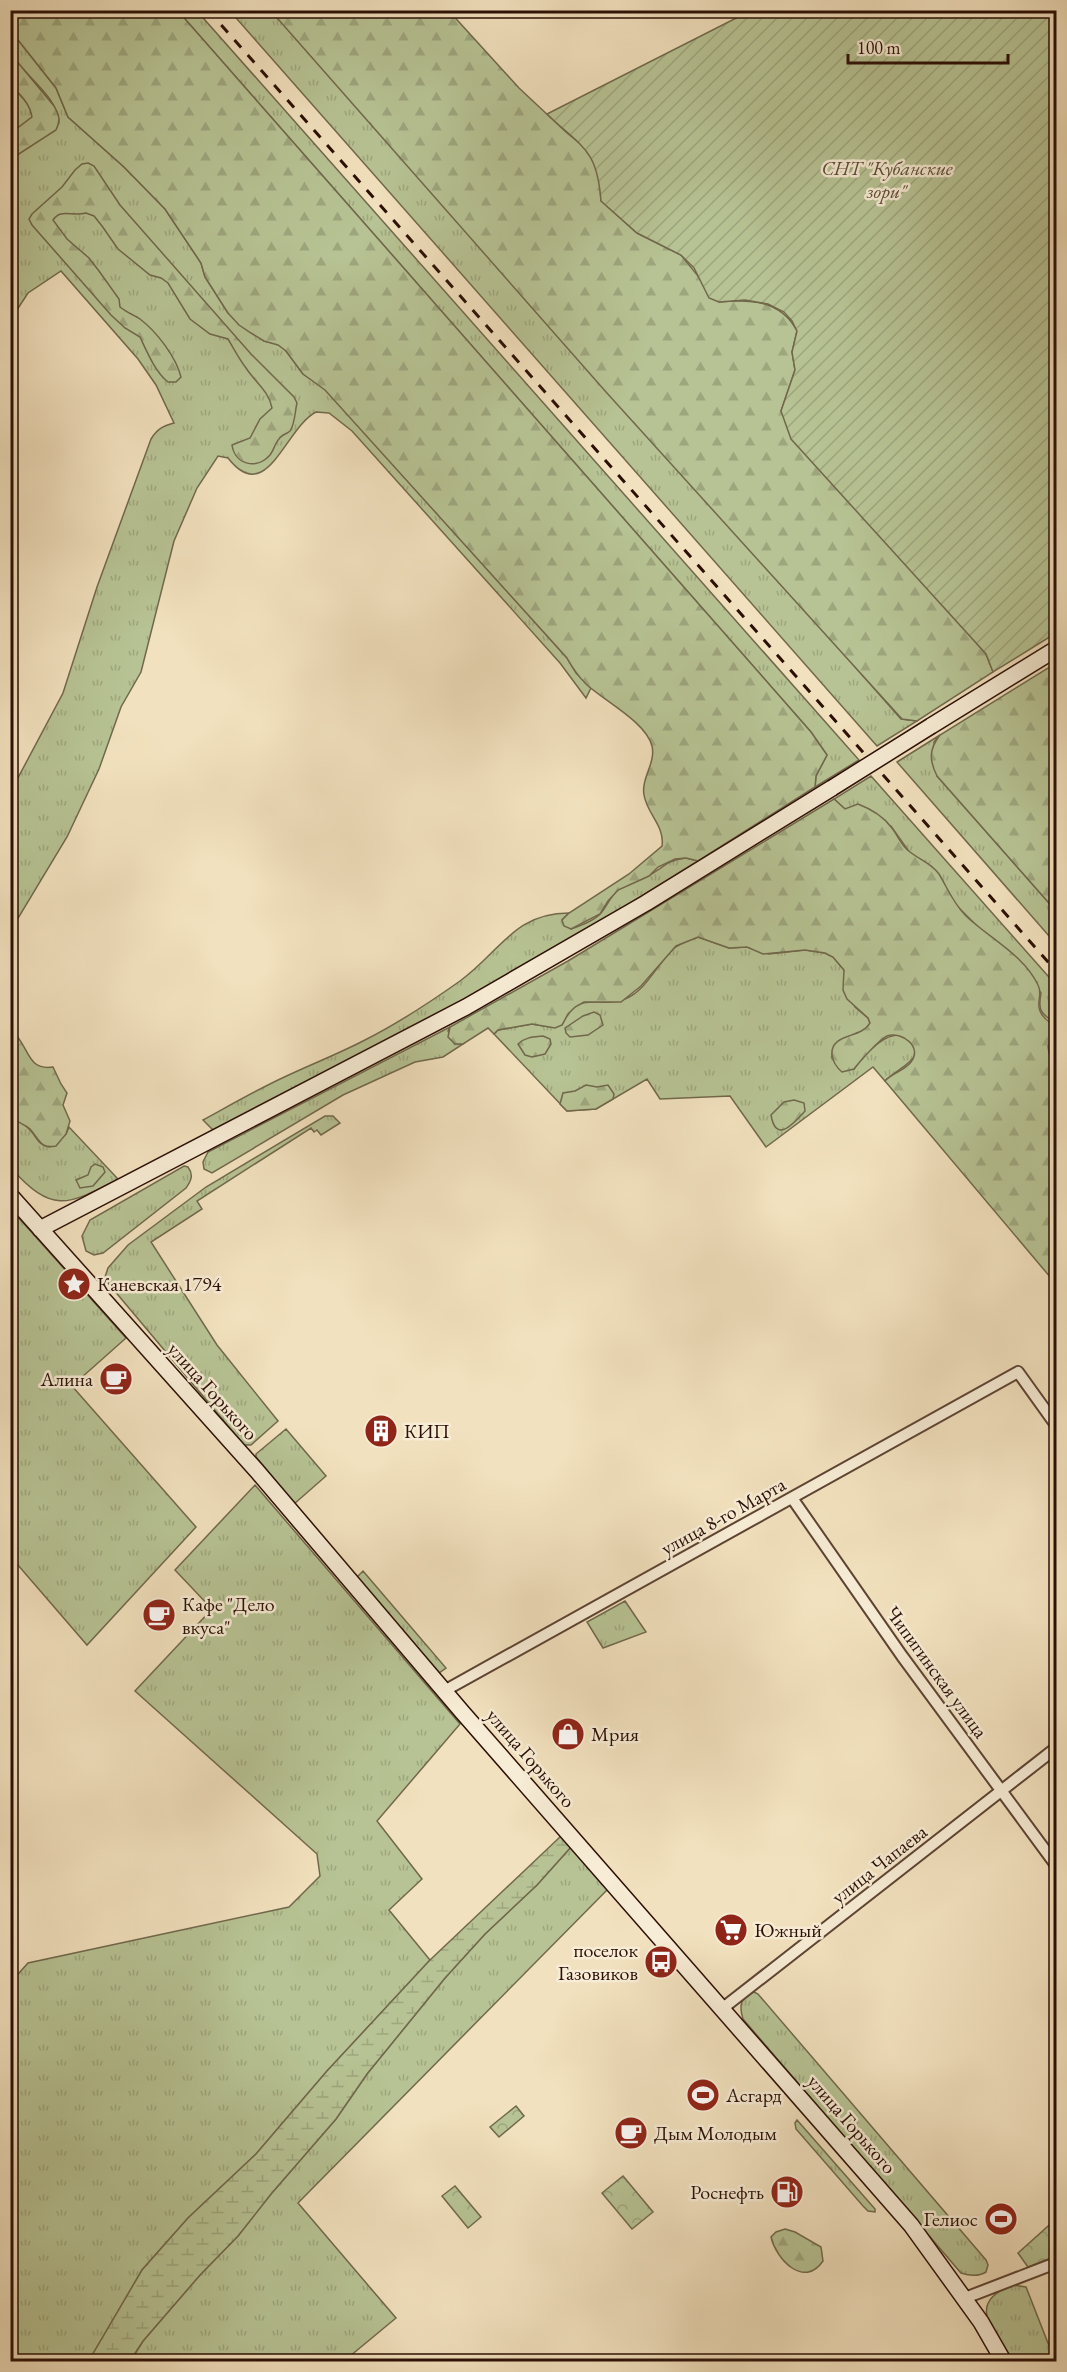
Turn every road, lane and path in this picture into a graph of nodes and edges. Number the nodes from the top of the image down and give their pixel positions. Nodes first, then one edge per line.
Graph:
1 (1056, 649) edge
2 (10, 1195) edge
3 (40, 1229) junction
4 (1056, 1425) edge
5 (792, 1498) junction
6 (444, 1691) junction
7 (1056, 1748) edge
8 (1001, 1791) junction
9 (1056, 1865) edge
10 (723, 2008) junction
11 (1056, 2263) edge
12 (965, 2298) junction
13 (1004, 2361) edge

1 - 3 main road, bridge
2 - 3 main road, улица Горького
3 - 6 main road, улица Горького
4 - 5 street, улица 8-го Марта
5 - 6 street, улица 8-го Марта
5 - 8 street, Чипигинская улица
6 - 10 main road, улица Горького
7 - 8 street, улица Чапаева
8 - 9 street, Чипигинская улица
8 - 10 street, улица Чапаева
10 - 12 main road, улица Горького
11 - 12 street
12 - 13 main road, улица Горького

